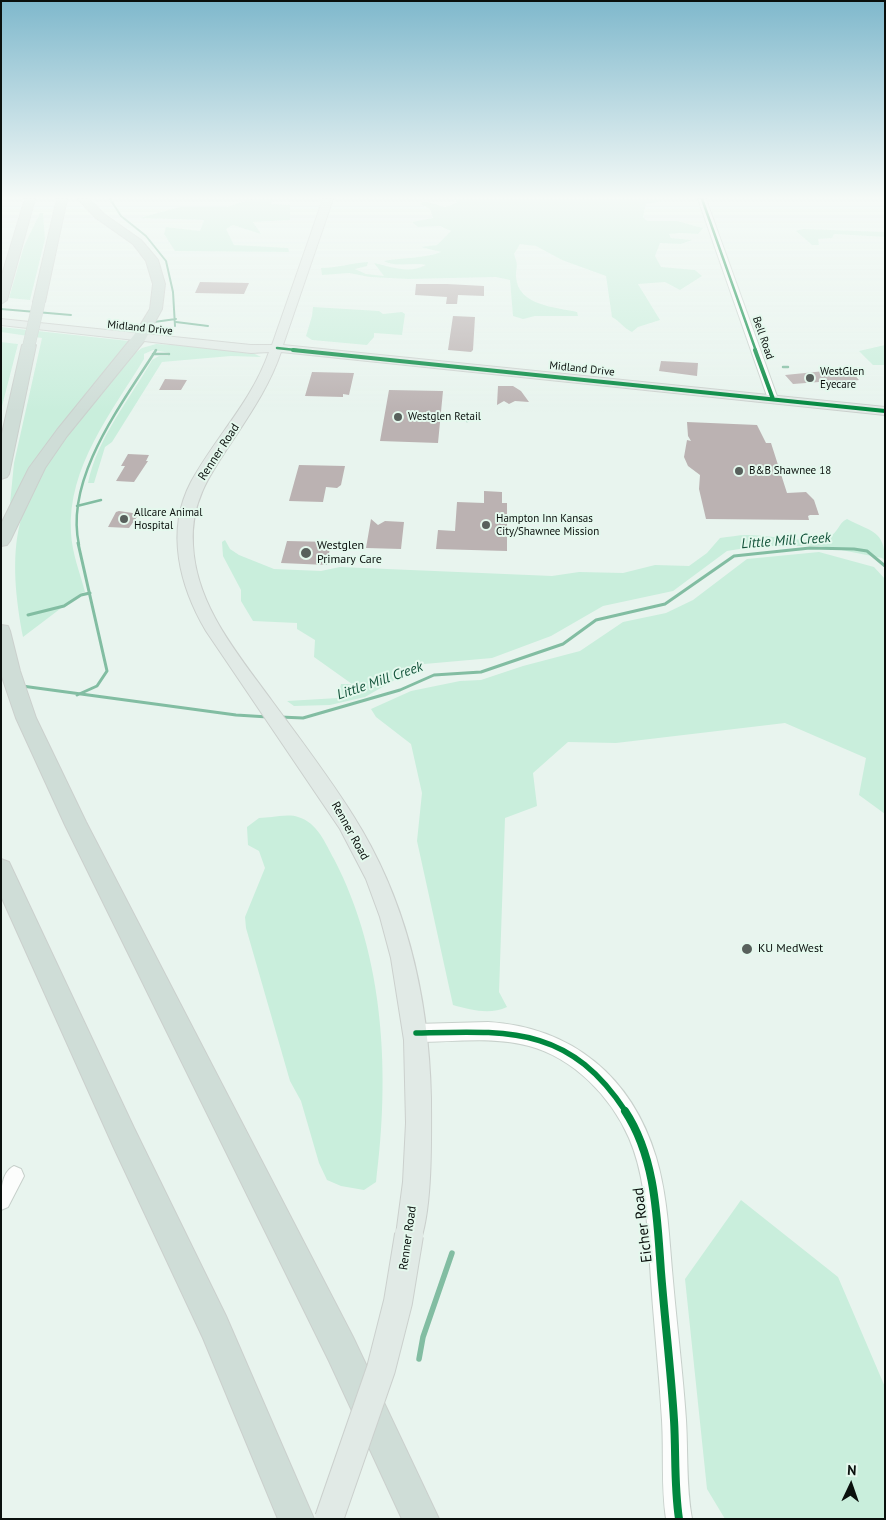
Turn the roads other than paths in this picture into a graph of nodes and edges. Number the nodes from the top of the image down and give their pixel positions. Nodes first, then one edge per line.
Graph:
1 (10, 270) edge
2 (46, 270) edge
3 (156, 270) edge
4 (304, 270) edge
5 (727, 270) edge
6 (2, 299) edge
7 (1, 314) edge
8 (1, 322) edge
9 (143, 333) junction
10 (277, 348) junction
11 (773, 399) junction
12 (885, 411) edge
13 (1, 474) edge
14 (1, 541) edge
15 (1, 631) edge
16 (243, 672) joint
17 (1, 869) edge
18 (416, 1034) junction
19 (14, 1176) dead end
20 (1, 1200) edge
21 (409, 1235) joint
22 (296, 1519) edge
23 (328, 1519) edge
24 (421, 1519) edge
25 (679, 1519) edge

1 - 6 highway
2 - 13 highway, bridge
3 - 9 highway
4 - 10 main road, Renner Road
5 - 11 street, Bell Road
7 - 9 main road, Midland Drive
8 - 9 main road, Midland Drive
9 - 10 main road, Midland Drive
9 - 14 highway
10 - 11 main road, Midland Drive
10 - 16 main road, Renner Road
11 - 12 main road, Midland Drive
15 - 24 highway
16 - 18 main road, Renner Road
17 - 22 highway
18 - 21 main road, Renner Road
18 - 25 street, Eicher Road
19 - 20 street
21 - 23 main road, Renner Road, bridge

